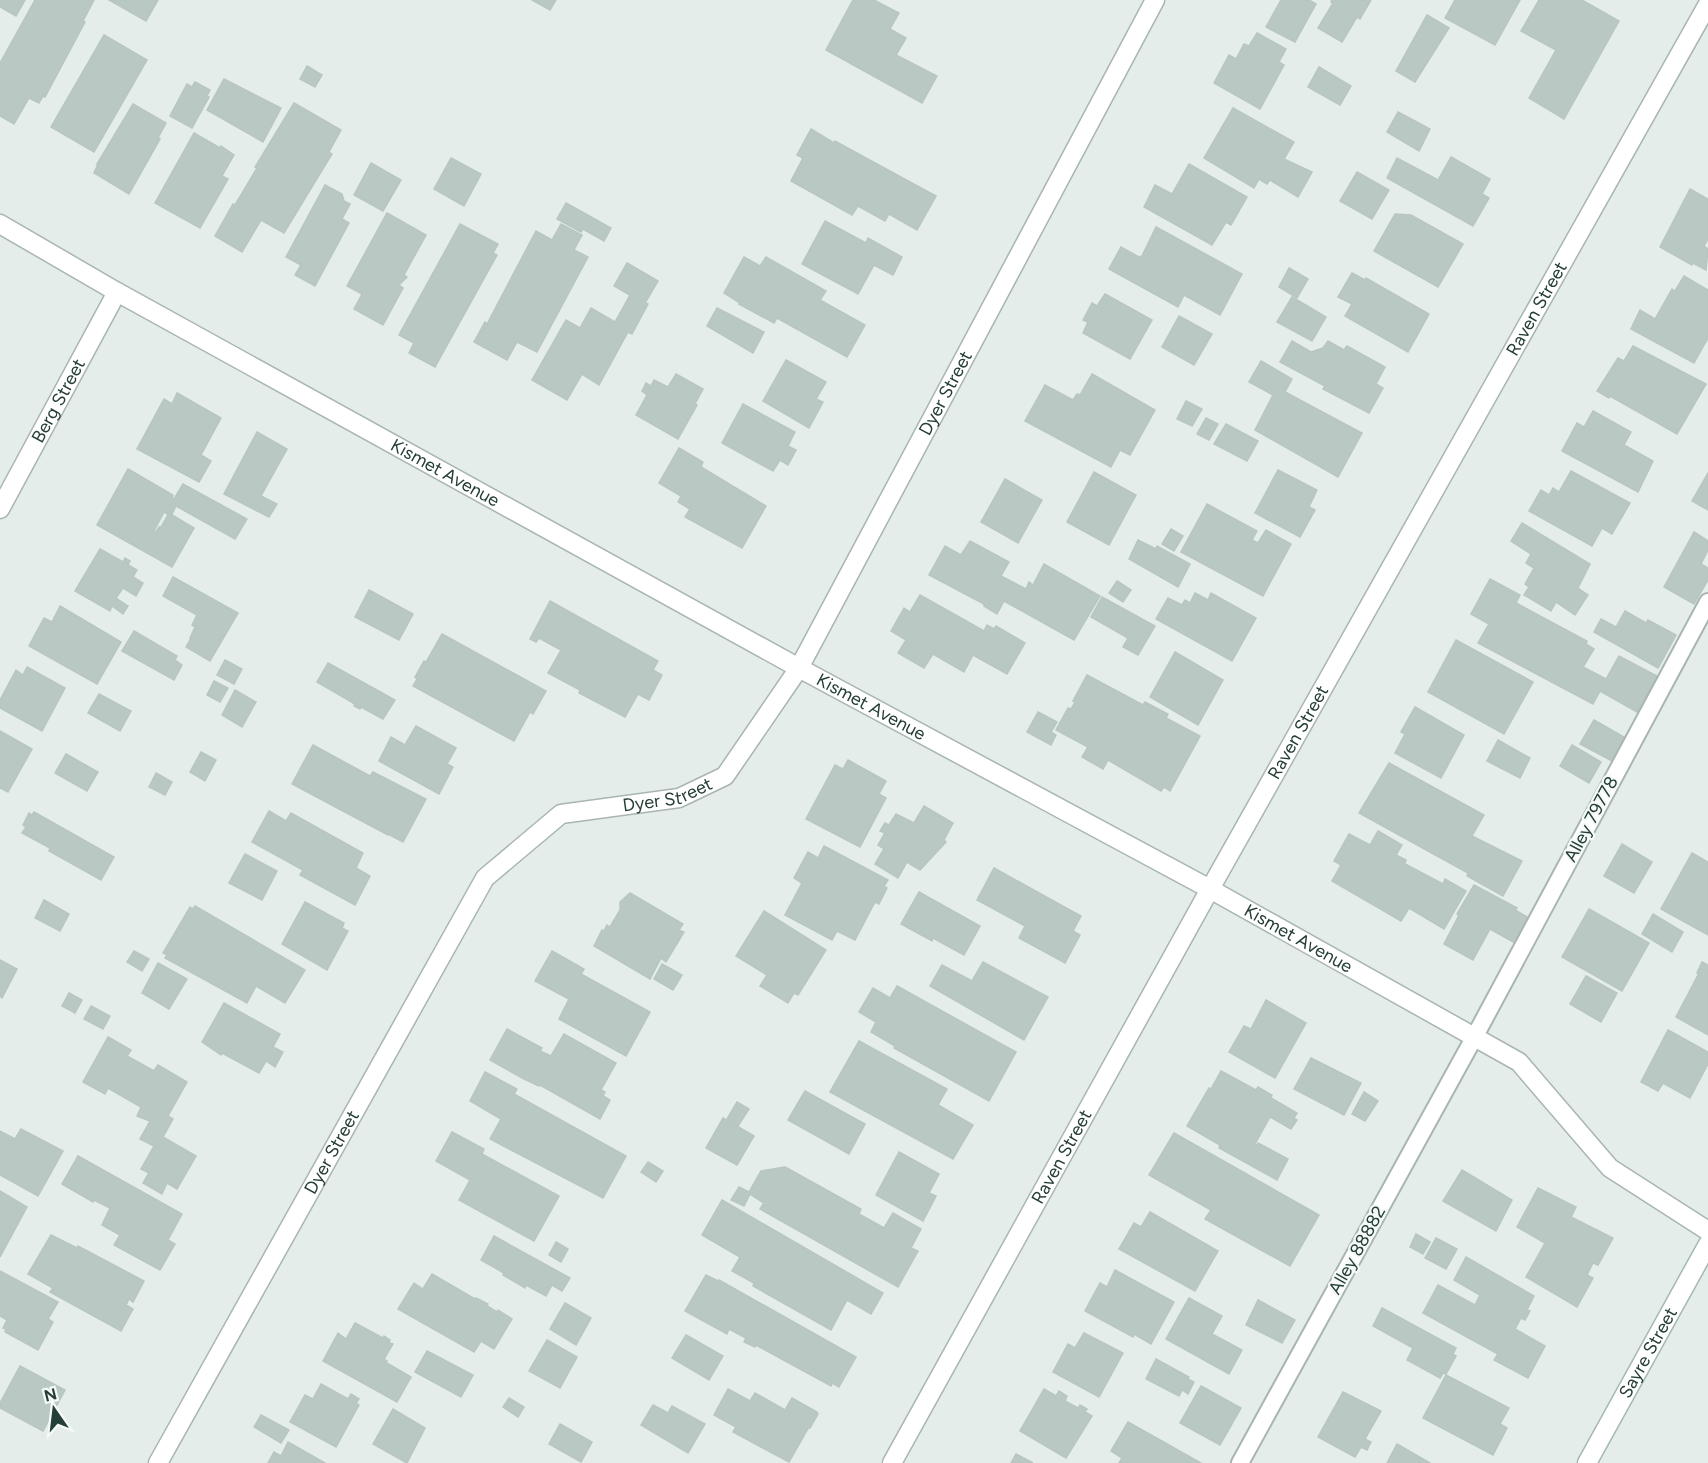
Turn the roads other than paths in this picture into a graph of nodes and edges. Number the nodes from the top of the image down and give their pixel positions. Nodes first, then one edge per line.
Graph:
1 (1155, 0) edge
2 (1708, 4) edge
3 (0, 224) edge
4 (117, 292) junction
5 (0, 509) edge
6 (1708, 602) edge
7 (799, 668) junction
8 (1210, 889) junction
9 (1474, 1036) junction
10 (1708, 1230) edge
11 (1708, 1244) edge
12 (158, 1463) edge
13 (892, 1463) edge
14 (1240, 1463) edge
15 (1587, 1463) edge

1 - 7 street, Dyer Street
2 - 8 street, Raven Street
3 - 4 street, Kismet Avenue
4 - 5 street, Berg Street
4 - 7 street, Kismet Avenue
6 - 9 lane, Alley 79778
7 - 8 street, Kismet Avenue
7 - 12 street, Dyer Street
8 - 9 street, Kismet Avenue
8 - 13 street, Raven Street
9 - 10 street, Kismet Avenue
9 - 14 lane, Alley 88882
11 - 15 street, Sayre Street

